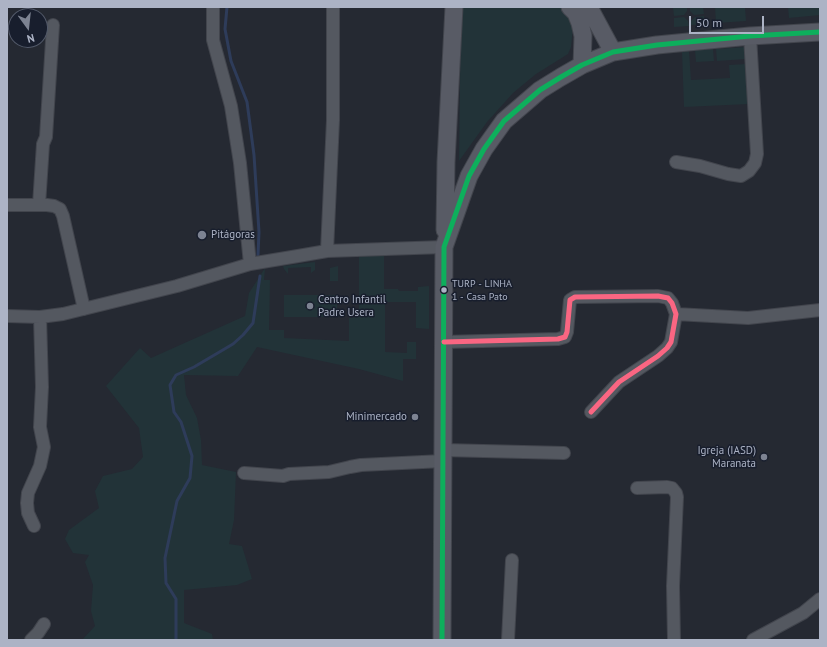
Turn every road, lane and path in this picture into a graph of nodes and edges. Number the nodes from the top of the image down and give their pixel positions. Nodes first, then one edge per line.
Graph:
1 (213, 7) edge
2 (333, 7) edge
3 (454, 7) edge
4 (570, 7) edge
5 (586, 7) edge
6 (53, 25) dead end
7 (820, 32) edge
8 (750, 36) junction
9 (613, 52) junction
10 (582, 65) junction
11 (676, 162) dead end
12 (7, 205) edge
13 (39, 205) junction
14 (444, 247) junction
15 (327, 251) junction
16 (250, 264) junction
17 (84, 309) junction
18 (820, 310) edge
19 (676, 314) junction
20 (7, 316) edge
21 (40, 317) junction
22 (444, 342) junction
23 (591, 412) dead end
24 (564, 453) dead end
25 (443, 455) junction
26 (244, 473) dead end
27 (637, 488) dead end
28 (34, 526) dead end
29 (512, 560) dead end
30 (820, 599) edge
31 (44, 624) dead end
32 (31, 640) edge
33 (442, 640) edge
34 (508, 640) edge
35 (674, 640) edge
36 (753, 640) edge

1 - 16 street
2 - 15 street
3 - 14 main road
4 - 10 main road
5 - 9 main road
6 - 13 street
7 - 8 main road
8 - 9 main road
8 - 11 street
9 - 10 main road
10 - 14 main road
12 - 13 street
13 - 17 street
14 - 15 street
14 - 22 main road
15 - 16 street
16 - 17 street
17 - 21 street
18 - 19 street
19 - 22 street
19 - 23 street
20 - 21 street
21 - 28 street
22 - 25 main road
24 - 25 street
25 - 26 street
25 - 33 main road
27 - 35 street
29 - 34 street
30 - 36 street
31 - 32 street

